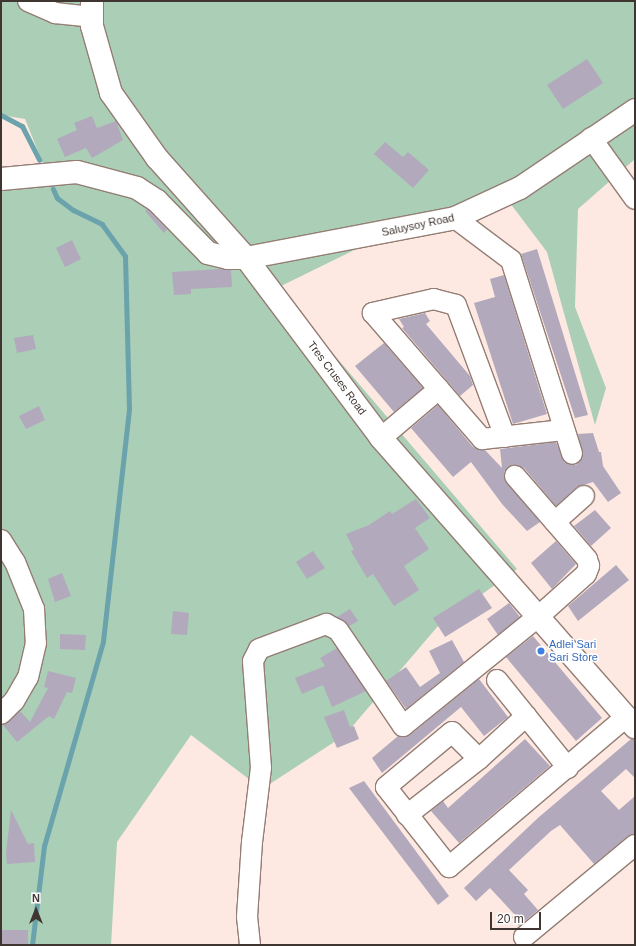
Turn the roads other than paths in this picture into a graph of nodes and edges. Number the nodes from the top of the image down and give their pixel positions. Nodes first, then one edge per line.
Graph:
1 (28, 1) edge
2 (92, 9) edge
3 (635, 110) edge
4 (592, 138) junction
5 (1, 179) edge
6 (635, 199) edge
7 (455, 218) junction
8 (246, 258) junction
9 (439, 389) junction
10 (564, 430) junction
11 (505, 437) junction
12 (381, 438) junction
13 (572, 454) dead end
14 (515, 476) dead end
15 (584, 496) dead end
16 (555, 522) junction
17 (1, 540) edge
18 (538, 616) junction
19 (496, 680) dead end
20 (1, 714) edge
21 (526, 716) junction
22 (631, 722) edge
23 (479, 759) junction
24 (568, 768) junction
25 (406, 815) junction
26 (635, 845) edge
27 (524, 937) dead end
28 (250, 945) edge

1 - 2 street
2 - 8 main road, Tres Cruses Road
3 - 4 main road, Saluysoy Road
4 - 6 street
4 - 7 main road, Saluysoy Road
5 - 8 main road, Saluysoy Road
7 - 8 main road, Saluysoy Road
7 - 10 street
8 - 12 main road, Tres Cruses Road
9 - 11 street
9 - 11 street
9 - 12 street
10 - 11 street
10 - 13 street
12 - 18 main road, Tres Cruses Road
14 - 16 street
15 - 16 street
16 - 18 street
17 - 20 street
18 - 22 main road, Tres Cruses Road
18 - 28 street
19 - 21 street
21 - 23 street
21 - 24 street
22 - 24 street
23 - 25 street
23 - 25 street
24 - 25 street
26 - 27 street

